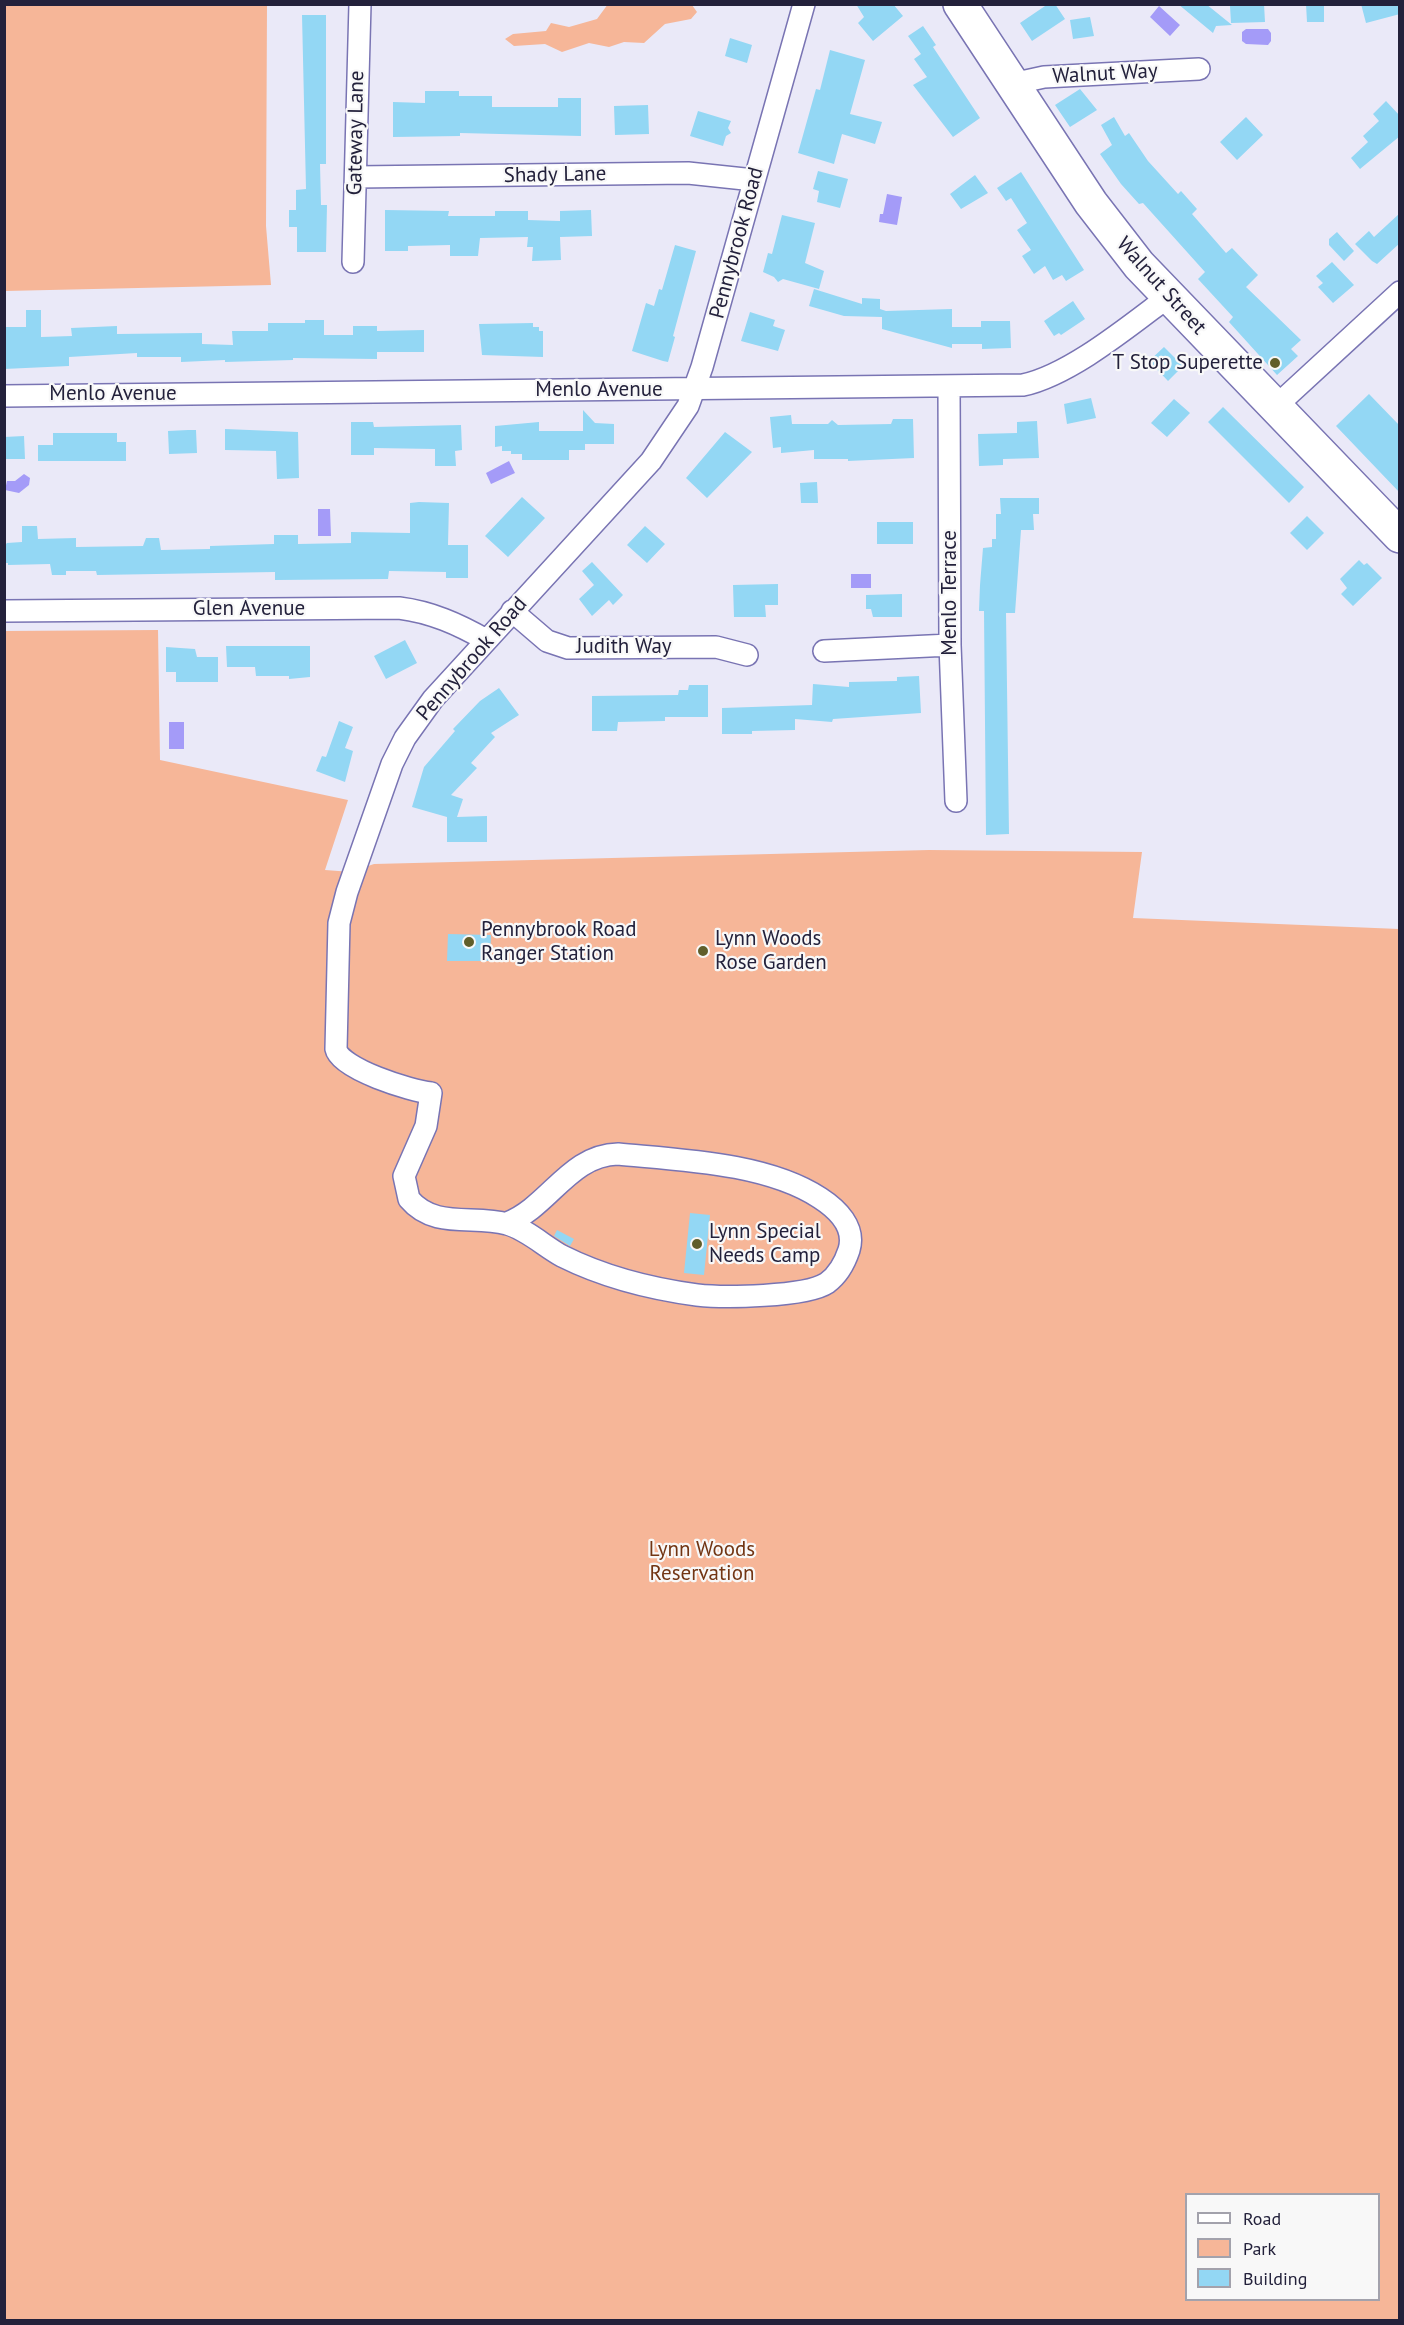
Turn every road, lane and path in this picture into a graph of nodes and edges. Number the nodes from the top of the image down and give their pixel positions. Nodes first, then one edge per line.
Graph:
1 (360, 4) edge
2 (804, 4) edge
3 (960, 4) edge
4 (1199, 69) dead end
5 (1012, 84) junction
6 (356, 177) junction
7 (754, 180) junction
8 (353, 262) dead end
9 (1400, 292) edge
10 (1168, 297) junction
11 (949, 386) junction
12 (696, 389) junction
13 (4, 396) edge
14 (1274, 408) junction
15 (1400, 536) edge
16 (4, 611) edge
17 (512, 611) junction
18 (486, 640) junction
19 (950, 645) junction
20 (825, 651) dead end
21 (747, 655) dead end
22 (956, 801) dead end
23 (507, 1224) junction

1 - 6 street, Gateway Lane
2 - 7 street, Pennybrook Road
3 - 5 main road, Walnut Street
4 - 5 street, Walnut Way
5 - 10 main road, Walnut Street
6 - 7 street, Shady Lane
6 - 8 street, Gateway Lane
7 - 12 street, Pennybrook Road
9 - 14 street
10 - 11 street, Menlo Avenue
10 - 14 main road, Walnut Street
11 - 12 street, Menlo Avenue
11 - 19 street, Menlo Terrace
12 - 13 street, Menlo Avenue
12 - 17 street, Pennybrook Road
14 - 15 main road, Walnut Street
16 - 18 street, Glen Avenue
17 - 18 street, Pennybrook Road
17 - 21 street, Judith Way
18 - 23 street, Pennybrook Road
19 - 20 street
19 - 22 street, Menlo Terrace
23 - 23 street, Pennybrook Road

